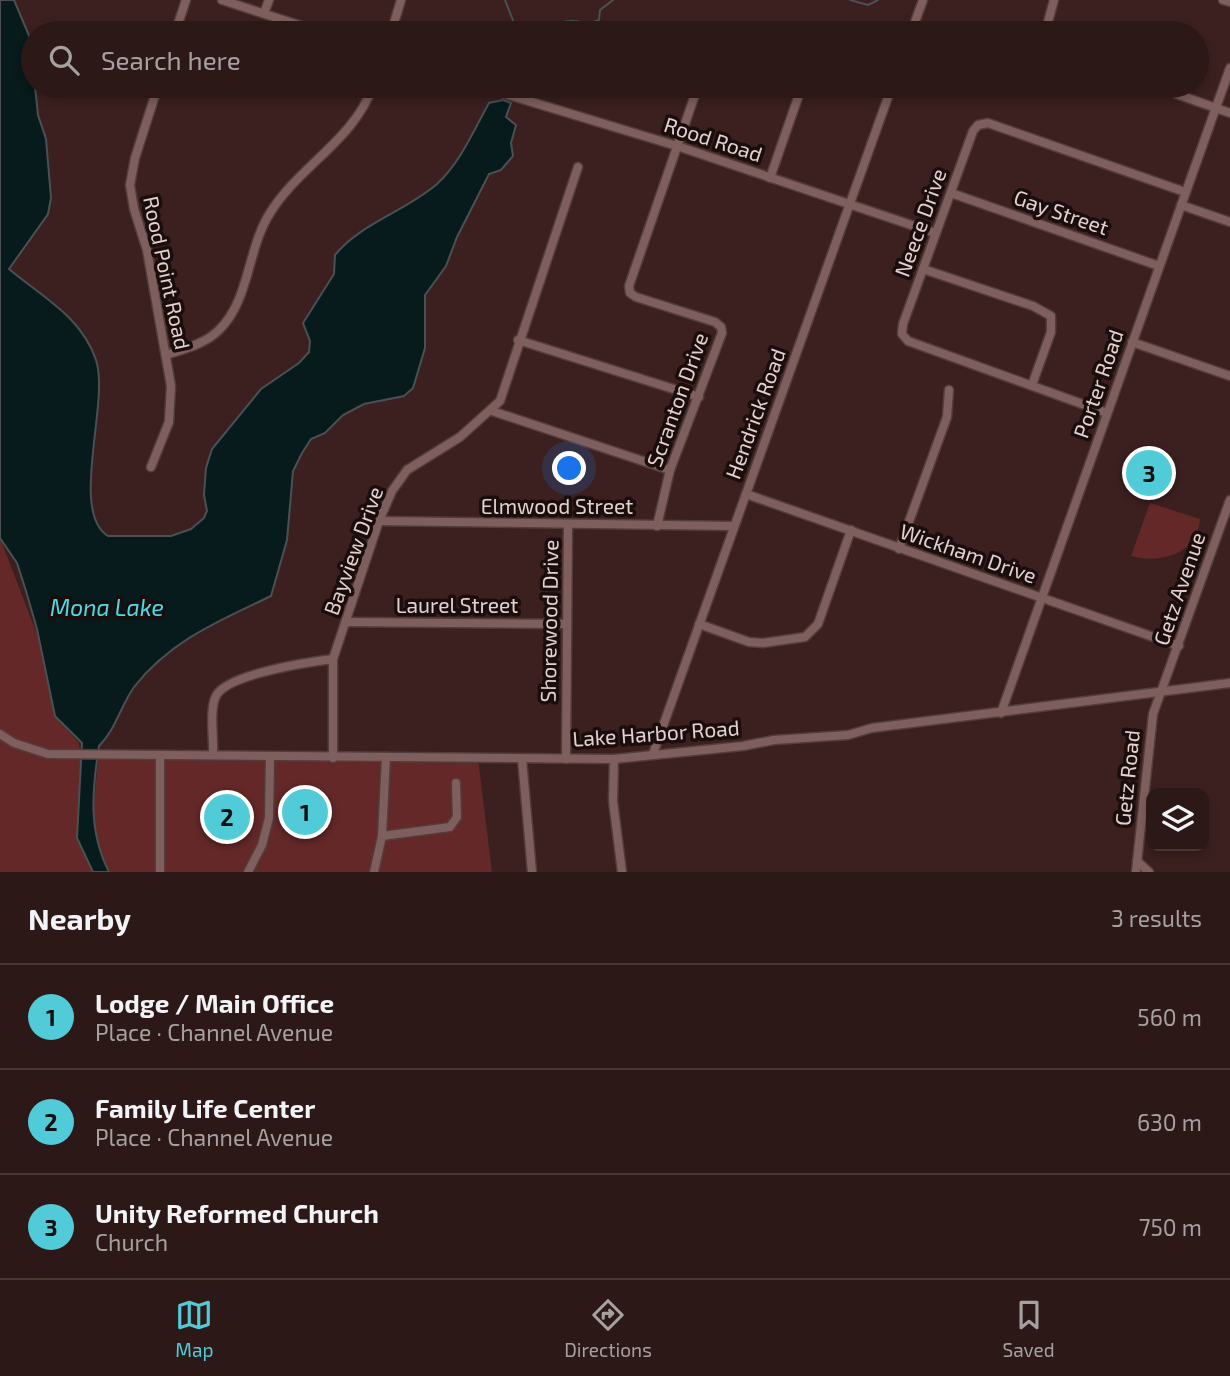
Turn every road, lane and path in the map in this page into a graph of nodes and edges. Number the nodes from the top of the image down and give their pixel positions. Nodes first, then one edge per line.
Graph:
1 (186, 0) edge
2 (222, 0) edge
3 (269, 0) edge
4 (401, 0) edge
5 (923, 0) edge
6 (1054, 0) edge
7 (1223, 0) edge
8 (1230, 2) edge
9 (264, 13) junction
10 (179, 21) edge
11 (288, 21) edge
12 (395, 21) edge
13 (915, 21) edge
14 (1048, 21) edge
15 (1230, 68) edge
16 (154, 98) edge
17 (367, 98) edge
18 (519, 98) edge
19 (694, 98) edge
20 (798, 98) edge
21 (888, 98) edge
22 (1188, 98) edge
23 (1216, 108) junction
24 (1230, 113) edge
25 (677, 146) junction
26 (578, 167) dead end
27 (770, 178) junction
28 (1185, 192) junction
29 (951, 193) junction
30 (850, 205) junction
31 (1181, 205) junction
32 (1230, 222) edge
33 (935, 233) junction
34 (1159, 266) junction
35 (923, 269) junction
36 (519, 340) junction
37 (1132, 342) junction
38 (166, 355) junction
39 (1230, 376) edge
40 (1031, 385) junction
41 (949, 390) dead end
42 (698, 397) junction
43 (492, 411) junction
44 (1107, 413) junction
45 (151, 467) dead end
46 (670, 470) junction
47 (746, 494) junction
48 (1230, 500) edge
49 (379, 521) junction
50 (568, 525) junction
51 (657, 526) junction
52 (734, 526) junction
53 (851, 530) junction
54 (899, 549) junction
55 (1042, 598) junction
56 (346, 622) junction
57 (567, 624) junction
58 (699, 624) junction
59 (1179, 646) junction
60 (333, 659) junction
61 (1230, 683) edge
62 (1162, 691) junction
63 (1001, 713) junction
64 (0, 734) edge
65 (653, 754) junction
66 (160, 755) junction
67 (214, 755) junction
68 (270, 757) junction
69 (386, 757) junction
70 (333, 758) junction
71 (566, 759) junction
72 (614, 759) junction
73 (522, 760) junction
74 (457, 783) dead end
75 (382, 836) junction
76 (1137, 861) junction
77 (160, 872) edge
78 (248, 872) edge
79 (374, 872) edge
80 (532, 872) edge
81 (622, 872) edge
82 (1136, 872) edge
83 (1149, 872) edge

1 - 10 street
2 - 9 street
3 - 9 street
4 - 12 street
5 - 13 street
6 - 14 street
7 - 8 street
9 - 11 street
15 - 23 street, Porter Road
16 - 38 street, Rood Point Road
17 - 38 street
18 - 25 street, Rood Road
19 - 25 street
20 - 27 street
21 - 30 street, Hendrick Road
22 - 23 street
23 - 24 street
23 - 28 street, Porter Road
25 - 27 street, Rood Road
25 - 42 street, Scranton Drive
26 - 36 street, Bayview Drive
27 - 30 street, Rood Road
28 - 29 street, Neece Drive
28 - 31 street, Porter Road
29 - 33 street, Neece Drive
29 - 34 street, Gay Street
30 - 33 street, Rood Road
30 - 47 street, Hendrick Road
31 - 32 street
31 - 34 street, Porter Road
33 - 35 street, Neece Drive
34 - 37 street, Porter Road
35 - 40 street, Neece Drive
35 - 40 street
36 - 42 street
36 - 43 street, Bayview Drive
37 - 39 street
37 - 44 street, Porter Road
38 - 45 street, Rood Point Road
40 - 44 street
41 - 54 street
42 - 46 street, Scranton Drive
43 - 46 street
43 - 49 street, Bayview Drive
44 - 55 street, Porter Road
46 - 51 street, Scranton Drive
47 - 52 street, Hendrick Road
47 - 53 street, Wickham Drive
48 - 59 street, Getz Avenue
49 - 50 street, Elmwood Street
49 - 56 street, Bayview Drive
50 - 51 street, Elmwood Street
50 - 57 street, Shorewood Drive
51 - 52 street, Elmwood Street
52 - 58 street, Hendrick Road
53 - 54 street, Wickham Drive
53 - 58 street
54 - 55 street, Wickham Drive
55 - 59 street, Wickham Drive
55 - 63 street, Porter Road
56 - 57 street, Laurel Street
56 - 60 street, Bayview Drive
57 - 71 street, Shorewood Drive
58 - 65 street, Hendrick Road
59 - 62 street, Getz Avenue
60 - 67 street
60 - 70 street, Bayview Drive
61 - 62 street, Lake Harbor Road
62 - 63 street, Lake Harbor Road
62 - 76 street, Getz Road
63 - 65 street, Lake Harbor Road
64 - 66 street, Lake Harbor Road
65 - 72 street, Lake Harbor Road
66 - 67 street, Lake Harbor Road
66 - 77 street
67 - 68 street, Lake Harbor Road
68 - 70 street, Lake Harbor Road
68 - 78 street
69 - 70 street, Lake Harbor Road
69 - 73 street, Lake Harbor Road
69 - 75 street
71 - 72 street, Lake Harbor Road
71 - 73 street, Lake Harbor Road
72 - 81 street
73 - 80 street
74 - 75 street
75 - 79 street
76 - 82 street, Getz Road
76 - 83 street

